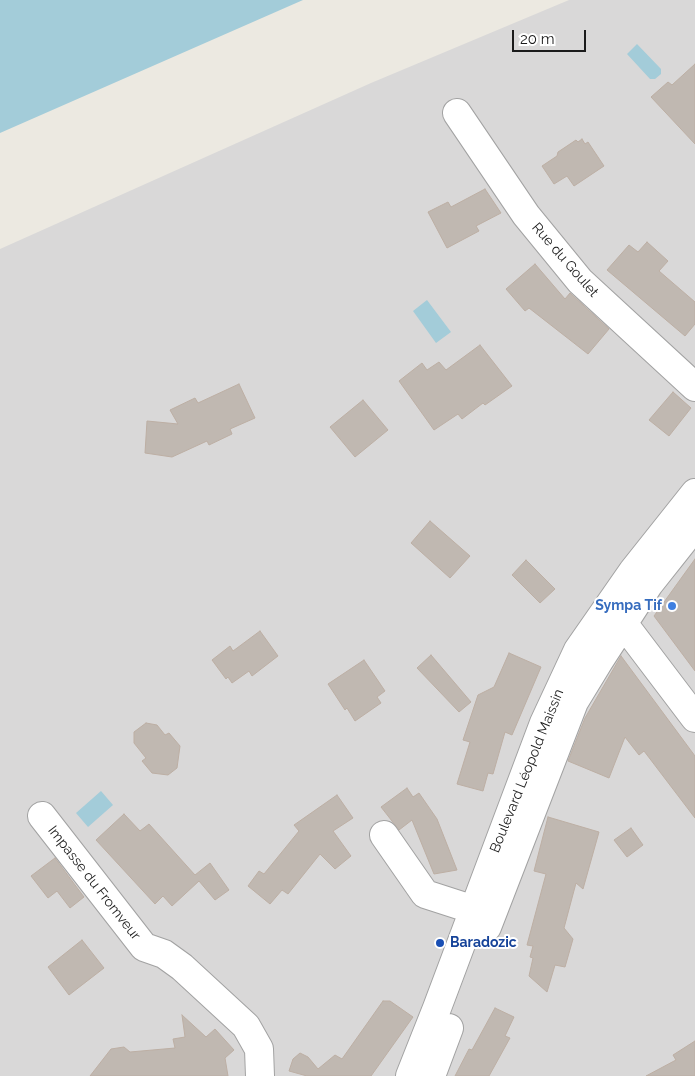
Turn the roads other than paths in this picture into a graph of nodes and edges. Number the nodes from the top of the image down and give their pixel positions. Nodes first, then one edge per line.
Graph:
1 (457, 113) dead end
2 (695, 387) edge
3 (695, 493) edge
4 (695, 526) edge
5 (615, 615) junction
6 (695, 718) edge
7 (42, 816) dead end
8 (384, 835) dead end
9 (483, 912) junction
10 (260, 1076) edge
11 (410, 1076) edge
12 (431, 1076) edge

1 - 2 street, Rue du Goulet
3 - 5 street, Boulevard Léopold Maissin
4 - 5 street, Boulevard Léopold Maissin
5 - 6 street
5 - 9 street, Boulevard Léopold Maissin
7 - 10 street, Impasse du Fromveur
8 - 9 street
9 - 11 street, Boulevard Léopold Maissin
9 - 12 street, Boulevard Léopold Maissin

